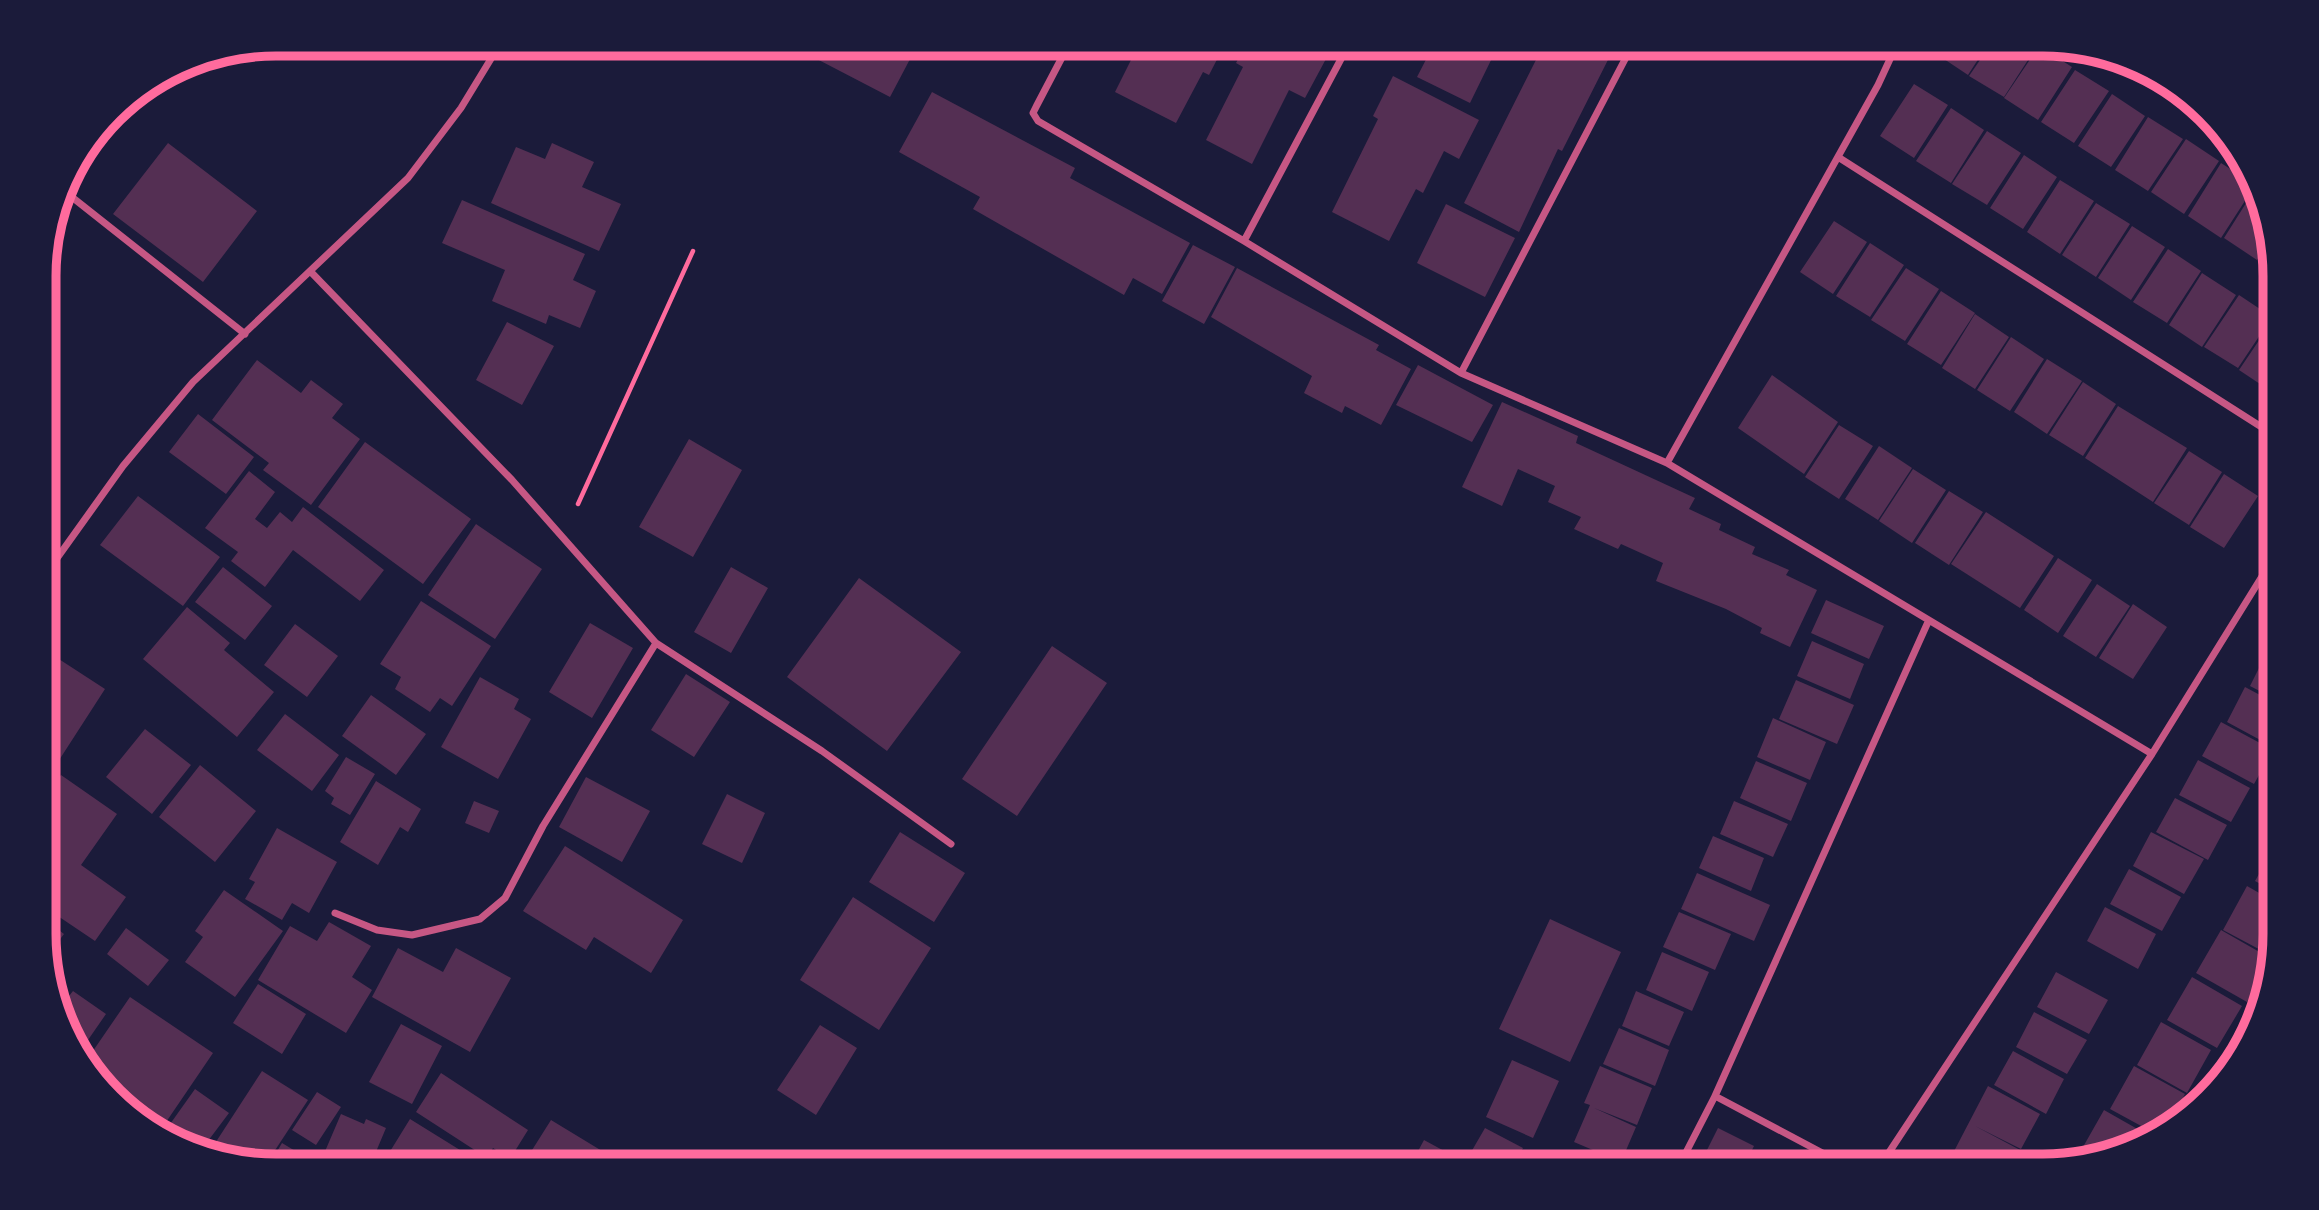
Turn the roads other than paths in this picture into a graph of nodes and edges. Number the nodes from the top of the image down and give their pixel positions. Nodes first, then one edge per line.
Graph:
1 (493, 56) edge
2 (1063, 56) edge
3 (1343, 56) edge
4 (1627, 56) edge
5 (1891, 56) edge
6 (1838, 157) junction
7 (71, 197) edge
8 (1244, 241) junction
9 (310, 271) junction
10 (245, 334) junction
11 (1461, 373) junction
12 (2263, 429) edge
13 (1667, 463) junction
14 (56, 560) edge
15 (2263, 575) edge
16 (1928, 622) junction
17 (656, 643) junction
18 (2152, 754) junction
19 (951, 844) dead end
20 (335, 913) dead end
21 (1715, 1096) junction
22 (1685, 1154) edge
23 (1824, 1154) edge
24 (1888, 1154) edge

1 - 9 street
2 - 8 street
3 - 8 street
4 - 11 street
5 - 6 street
6 - 12 street
6 - 13 street
7 - 10 street
8 - 11 street
9 - 10 street
9 - 17 street
10 - 14 street
11 - 13 street
13 - 16 street
15 - 18 street
16 - 18 street
16 - 21 street
17 - 19 street
17 - 20 street
18 - 24 street
21 - 22 street
21 - 23 street

